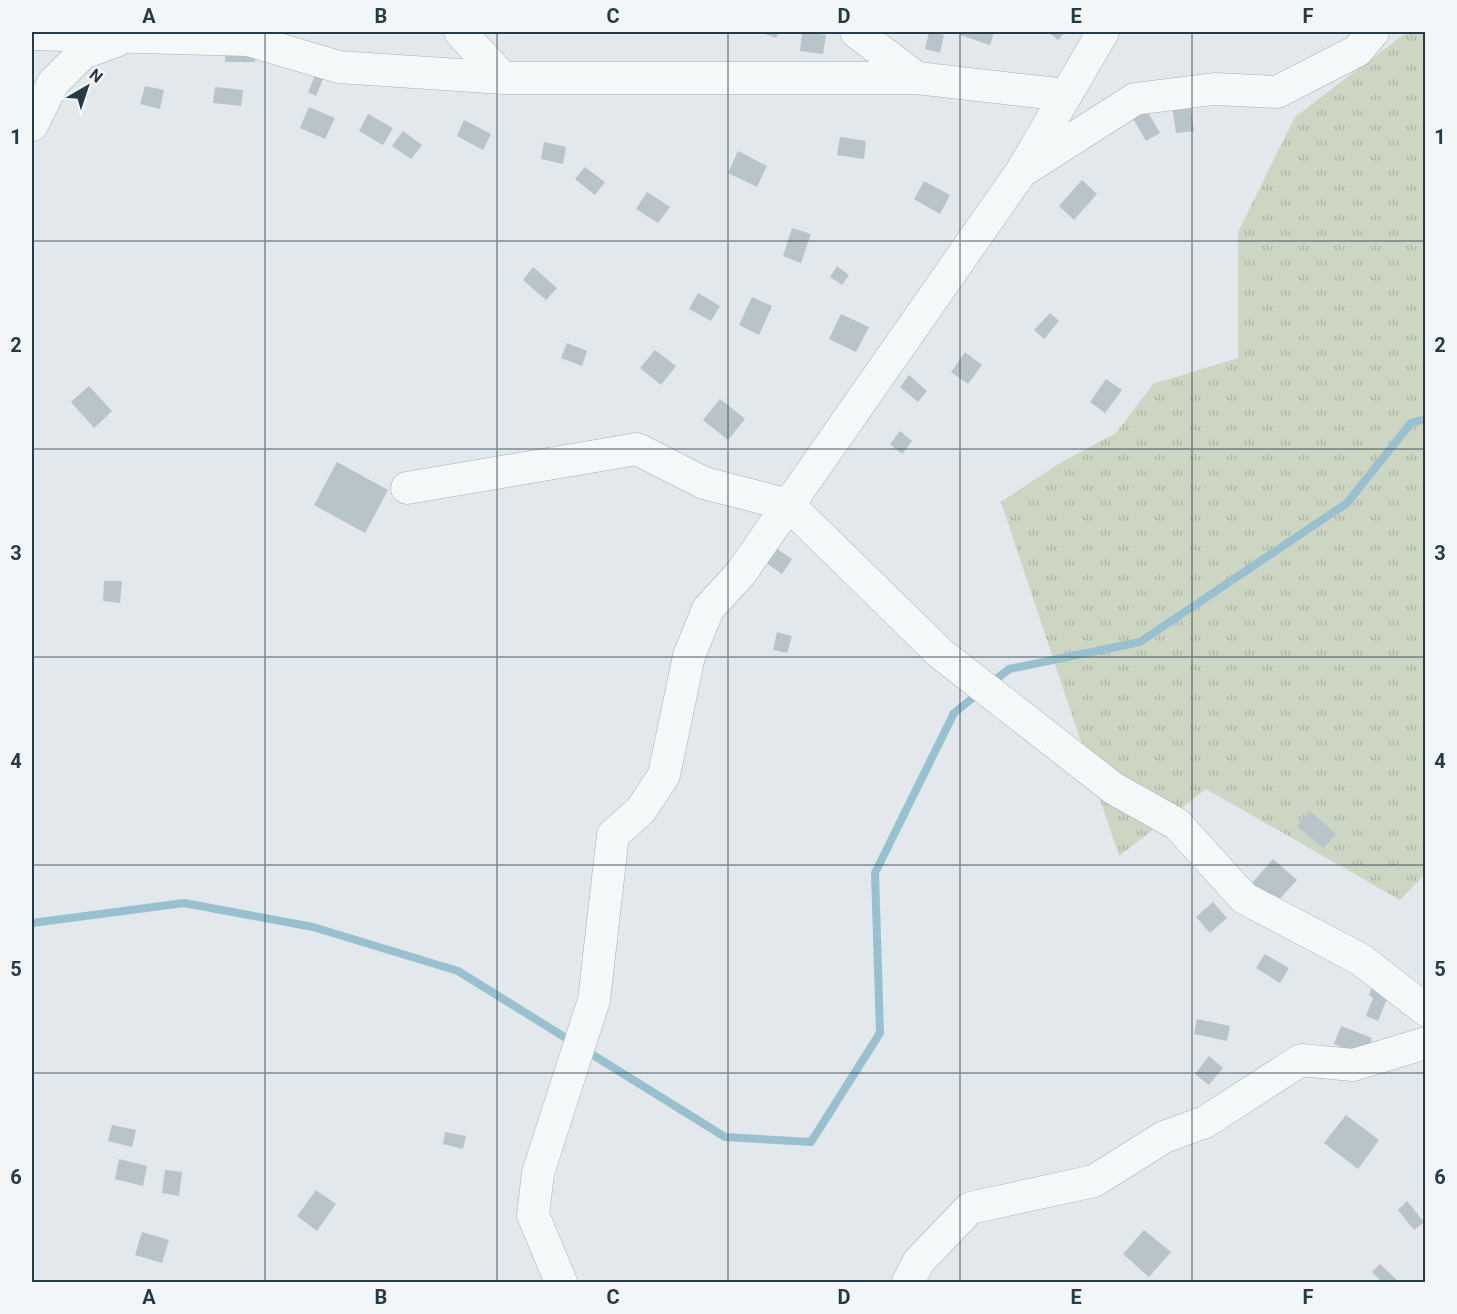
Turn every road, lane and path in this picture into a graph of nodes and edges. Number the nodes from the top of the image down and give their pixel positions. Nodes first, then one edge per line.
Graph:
1 (460, 32) edge
2 (856, 32) edge
3 (1104, 32) edge
4 (1373, 32) edge
5 (32, 34) edge
6 (122, 38) junction
7 (503, 78) junction
8 (917, 78) junction
9 (1066, 95) junction
10 (32, 125) edge
11 (1021, 172) junction
12 (407, 488) dead end
13 (789, 505) junction
14 (1425, 1010) edge
15 (1425, 1043) edge
16 (561, 1282) edge
17 (908, 1282) edge

1 - 7 street
2 - 8 street
3 - 9 street
4 - 11 street
5 - 6 street
6 - 7 street
6 - 10 street
7 - 8 street
8 - 9 street
9 - 11 street
11 - 13 street
12 - 13 street
13 - 14 street
13 - 16 street
15 - 17 street

